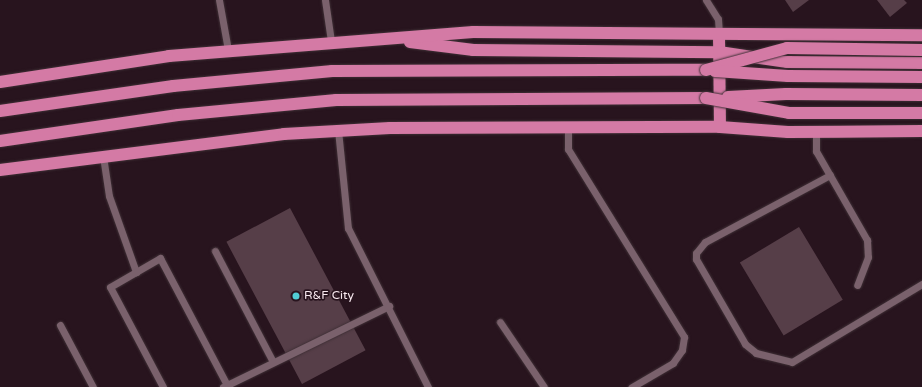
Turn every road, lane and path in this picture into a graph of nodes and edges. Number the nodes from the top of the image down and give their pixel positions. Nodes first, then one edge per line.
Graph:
1 (219, 0) edge
2 (325, 0) edge
3 (706, 0) edge
4 (719, 34) junction
5 (922, 35) edge
6 (385, 39) junction
7 (331, 41) junction
8 (228, 50) junction
9 (922, 50) edge
10 (719, 52) junction
11 (922, 63) edge
12 (706, 70) junction
13 (922, 77) edge
14 (0, 82) edge
15 (922, 95) edge
16 (706, 98) junction
17 (0, 112) edge
18 (922, 113) edge
19 (568, 127) junction
20 (720, 127) junction
21 (338, 130) junction
22 (816, 131) junction
23 (922, 131) edge
24 (0, 141) edge
25 (103, 156) junction
26 (0, 170) edge
27 (830, 175) junction
28 (215, 251) dead end
29 (136, 272) junction
30 (922, 284) edge
31 (857, 285) dead end
32 (389, 306) junction
33 (500, 322) dead end
34 (60, 325) dead end
35 (273, 362) junction
36 (226, 386) edge
37 (93, 387) edge
38 (163, 387) edge
39 (428, 387) edge
40 (544, 387) edge
41 (632, 387) edge

1 - 8 lane
2 - 7 lane
3 - 4 lane
4 - 5 highway
4 - 6 highway
4 - 10 highway
6 - 7 highway
6 - 10 highway
7 - 8 highway
8 - 14 highway
9 - 12 highway, bridge
10 - 11 highway
10 - 20 highway
12 - 13 highway, bridge
12 - 17 highway
15 - 16 highway, bridge
16 - 18 highway, bridge
16 - 24 highway
19 - 20 highway
19 - 21 highway
19 - 41 lane
20 - 22 highway
21 - 25 highway
21 - 32 lane
22 - 23 highway
22 - 27 lane
25 - 26 highway
25 - 29 lane
27 - 30 lane
27 - 31 lane
28 - 35 lane
29 - 36 lane
29 - 38 lane
32 - 35 lane
32 - 39 lane
33 - 40 lane
34 - 37 lane
35 - 36 lane

